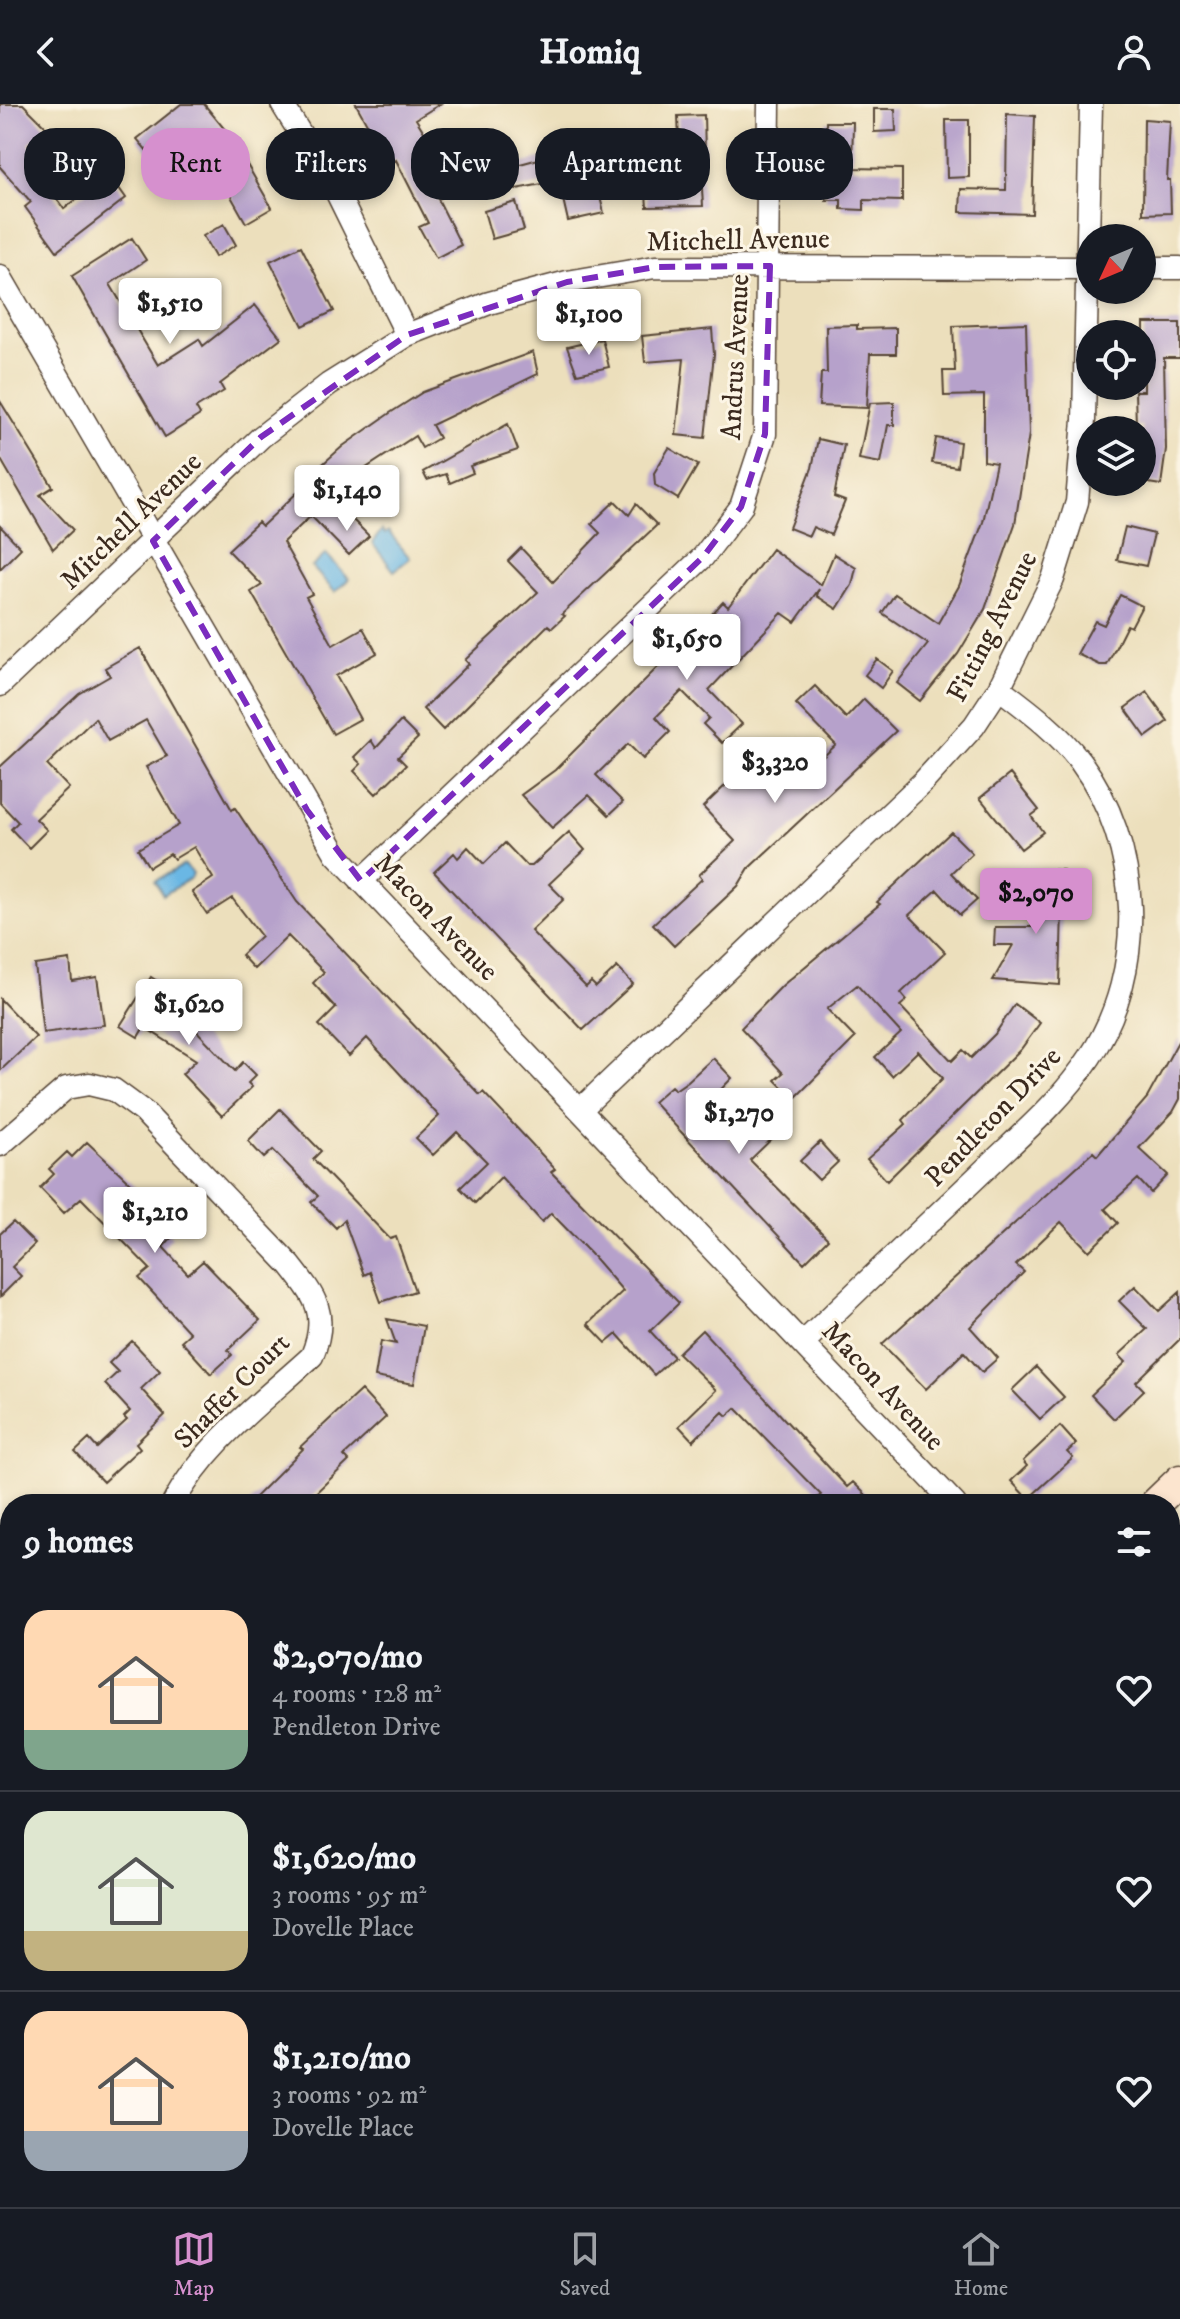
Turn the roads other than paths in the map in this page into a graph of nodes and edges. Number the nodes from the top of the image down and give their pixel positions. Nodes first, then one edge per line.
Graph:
1 (282, 104) edge
2 (769, 104) edge
3 (1091, 104) edge
4 (1088, 224) edge
5 (770, 266) junction
6 (1076, 268) edge
7 (1156, 268) edge
8 (1180, 268) edge
9 (0, 276) edge
10 (1086, 304) edge
11 (407, 335) junction
12 (153, 541) junction
13 (0, 685) edge
14 (999, 688) junction
15 (361, 881) junction
16 (581, 1109) junction
17 (0, 1145) edge
18 (803, 1343) junction
19 (1180, 1480) edge
20 (179, 1494) edge
21 (946, 1494) edge
22 (1165, 1494) edge

1 - 11 street
2 - 5 street, Andrus Avenue
3 - 4 street, Fitting Avenue
5 - 6 street, Mitchell Avenue
5 - 11 street, Mitchell Avenue
5 - 15 street, Andrus Avenue
7 - 8 street
9 - 12 street, Macon Avenue
10 - 14 street, Fitting Avenue
11 - 12 street, Mitchell Avenue
12 - 13 street, Mitchell Avenue
12 - 15 street, Macon Avenue
14 - 16 street, Fitting Avenue
14 - 18 street, Pendleton Drive
15 - 16 street, Macon Avenue
16 - 18 street, Macon Avenue
17 - 20 street, Shaffer Court
18 - 21 street, Macon Avenue
19 - 22 main road

